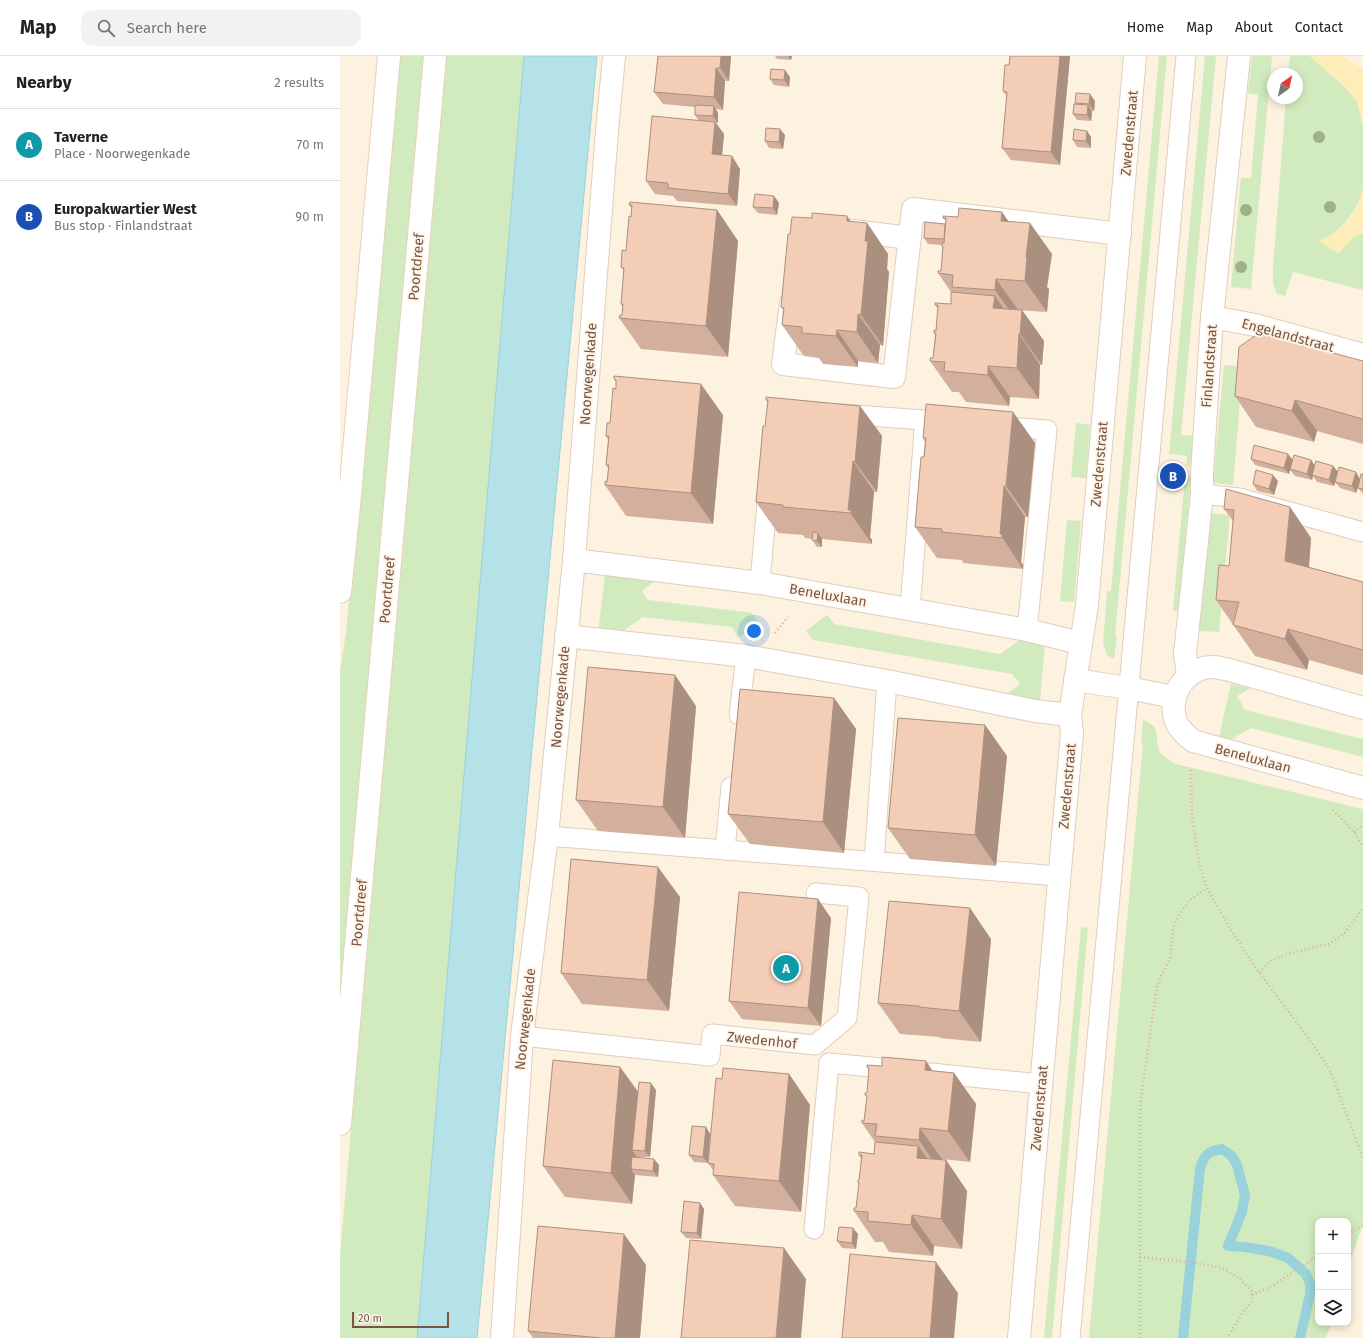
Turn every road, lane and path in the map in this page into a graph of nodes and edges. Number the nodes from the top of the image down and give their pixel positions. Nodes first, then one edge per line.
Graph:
1 (389, 56) edge
2 (435, 56) edge
3 (614, 56) edge
4 (1135, 56) edge
5 (1186, 56) edge
6 (1239, 56) edge
7 (823, 228) edge
8 (1120, 234) junction
9 (910, 238) junction
10 (792, 287) edge
11 (1212, 317) junction
12 (1363, 355) edge
13 (824, 412) edge
14 (926, 420) junction
15 (770, 472) edge
16 (1202, 494) junction
17 (1363, 532) edge
18 (574, 560) junction
19 (760, 583) junction
20 (340, 592) edge
21 (809, 592) junction
22 (910, 609) junction
23 (1027, 630) junction
24 (566, 636) junction
25 (1080, 643) junction
26 (746, 656) junction
27 (769, 660) junction
28 (1188, 675) junction
29 (1075, 680) junction
30 (887, 681) junction
31 (1128, 688) junction
32 (1174, 697) junction
33 (1363, 708) edge
34 (1070, 715) junction
35 (737, 734) edge
36 (1194, 741) junction
37 (733, 772) edge
38 (1326, 778) junction
39 (1363, 788) edge
40 (1363, 824) edge
41 (1354, 832) junction
42 (547, 836) junction
43 (1363, 846) edge
44 (725, 850) junction
45 (874, 861) junction
46 (1059, 876) junction
47 (1206, 888) junction
48 (816, 893) dead end
49 (1363, 908) edge
50 (1259, 972) junction
51 (522, 1036) junction
52 (1041, 1084) junction
53 (340, 1124) edge
54 (1363, 1158) edge
55 (1363, 1226) edge
56 (814, 1229) dead end
57 (1351, 1232) edge
58 (1140, 1257) junction
59 (1315, 1258) edge
60 (1252, 1295) junction
61 (502, 1338) edge
62 (1019, 1338) edge
63 (1070, 1338) edge
64 (1140, 1338) edge
65 (1227, 1338) edge

1 - 20 street
2 - 53 street, Poortdreef
3 - 18 street, Noorwegenkade
4 - 8 street, Zwedenstraat
5 - 31 lane
6 - 11 street, Finlandstraat
7 - 9 street
8 - 9 street
8 - 25 street, Zwedenstraat
9 - 10 street
11 - 12 street, Engelandstraat
11 - 16 street, Finlandstraat
13 - 14 lane
14 - 22 lane
14 - 23 lane
15 - 19 lane
16 - 17 lane
16 - 28 street, Finlandstraat
18 - 19 street, Beneluxlaan
18 - 24 street, Noorwegenkade
19 - 21 street, Beneluxlaan
21 - 22 street, Beneluxlaan
21 - 27 path
22 - 23 street, Beneluxlaan
23 - 25 street, Beneluxlaan
24 - 26 street
24 - 42 street, Noorwegenkade
25 - 29 street, Zwedenstraat
26 - 27 street
26 - 35 lane
27 - 30 street
28 - 32 street
28 - 33 street
29 - 31 street
29 - 34 street, Zwedenstraat
30 - 34 street
30 - 45 lane
31 - 32 street
31 - 63 lane
32 - 36 street, Beneluxlaan
34 - 46 street, Zwedenstraat
36 - 38 street, Beneluxlaan
36 - 47 path
37 - 44 lane
38 - 39 street, Beneluxlaan
38 - 41 path
40 - 41 path
41 - 43 path
42 - 44 lane
42 - 51 street, Noorwegenkade
44 - 45 lane
45 - 46 lane
46 - 52 street, Zwedenstraat
47 - 50 path
47 - 58 path
48 - 51 lane, Zwedenhof
49 - 50 path
50 - 54 path
51 - 61 street, Noorwegenkade
52 - 56 lane
52 - 62 street, Zwedenstraat
55 - 57 path
58 - 60 path
58 - 64 path
59 - 60 path
60 - 65 path

